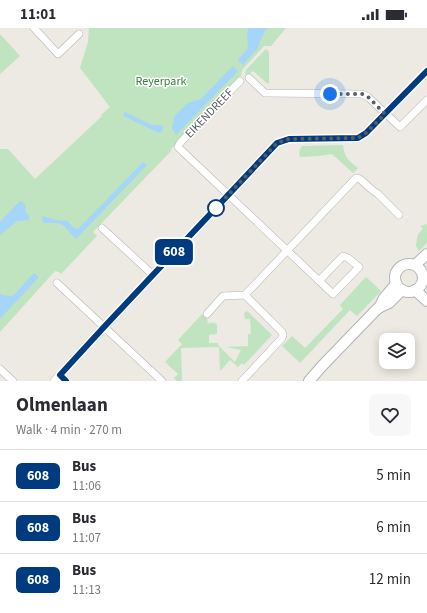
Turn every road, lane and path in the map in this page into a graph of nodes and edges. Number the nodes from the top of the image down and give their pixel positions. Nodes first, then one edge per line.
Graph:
1 (34, 28) edge
2 (79, 34) dead end
3 (427, 71) edge
4 (249, 78) dead end
5 (240, 81) dead end
6 (427, 100) edge
7 (385, 114) junction
8 (228, 195) junction
9 (399, 215) dead end
10 (102, 228) dead end
11 (287, 250) junction
12 (427, 254) edge
13 (421, 266) edge
14 (153, 275) junction
15 (319, 281) junction
16 (57, 283) dead end
17 (399, 287) junction
18 (421, 288) edge
19 (245, 296) junction
20 (427, 301) edge
21 (207, 314) dead end
22 (104, 327) junction
23 (0, 370) edge
24 (60, 375) junction
25 (13, 381) edge
26 (54, 381) edge
27 (66, 381) edge
28 (162, 381) edge
29 (242, 381) edge
30 (309, 381) edge

1 - 2 street
3 - 7 street
4 - 7 street
5 - 8 street, EIKENDREEF
6 - 7 street
7 - 8 street
8 - 11 street
8 - 14 street
9 - 11 street
10 - 14 street
11 - 15 street
11 - 19 street
12 - 13 street
13 - 17 street
13 - 18 street
14 - 22 street
15 - 15 street
16 - 22 street
17 - 18 street
17 - 30 street
18 - 20 street
19 - 21 street
19 - 29 street
22 - 24 street
22 - 28 street
23 - 25 street
24 - 26 street
24 - 27 street

